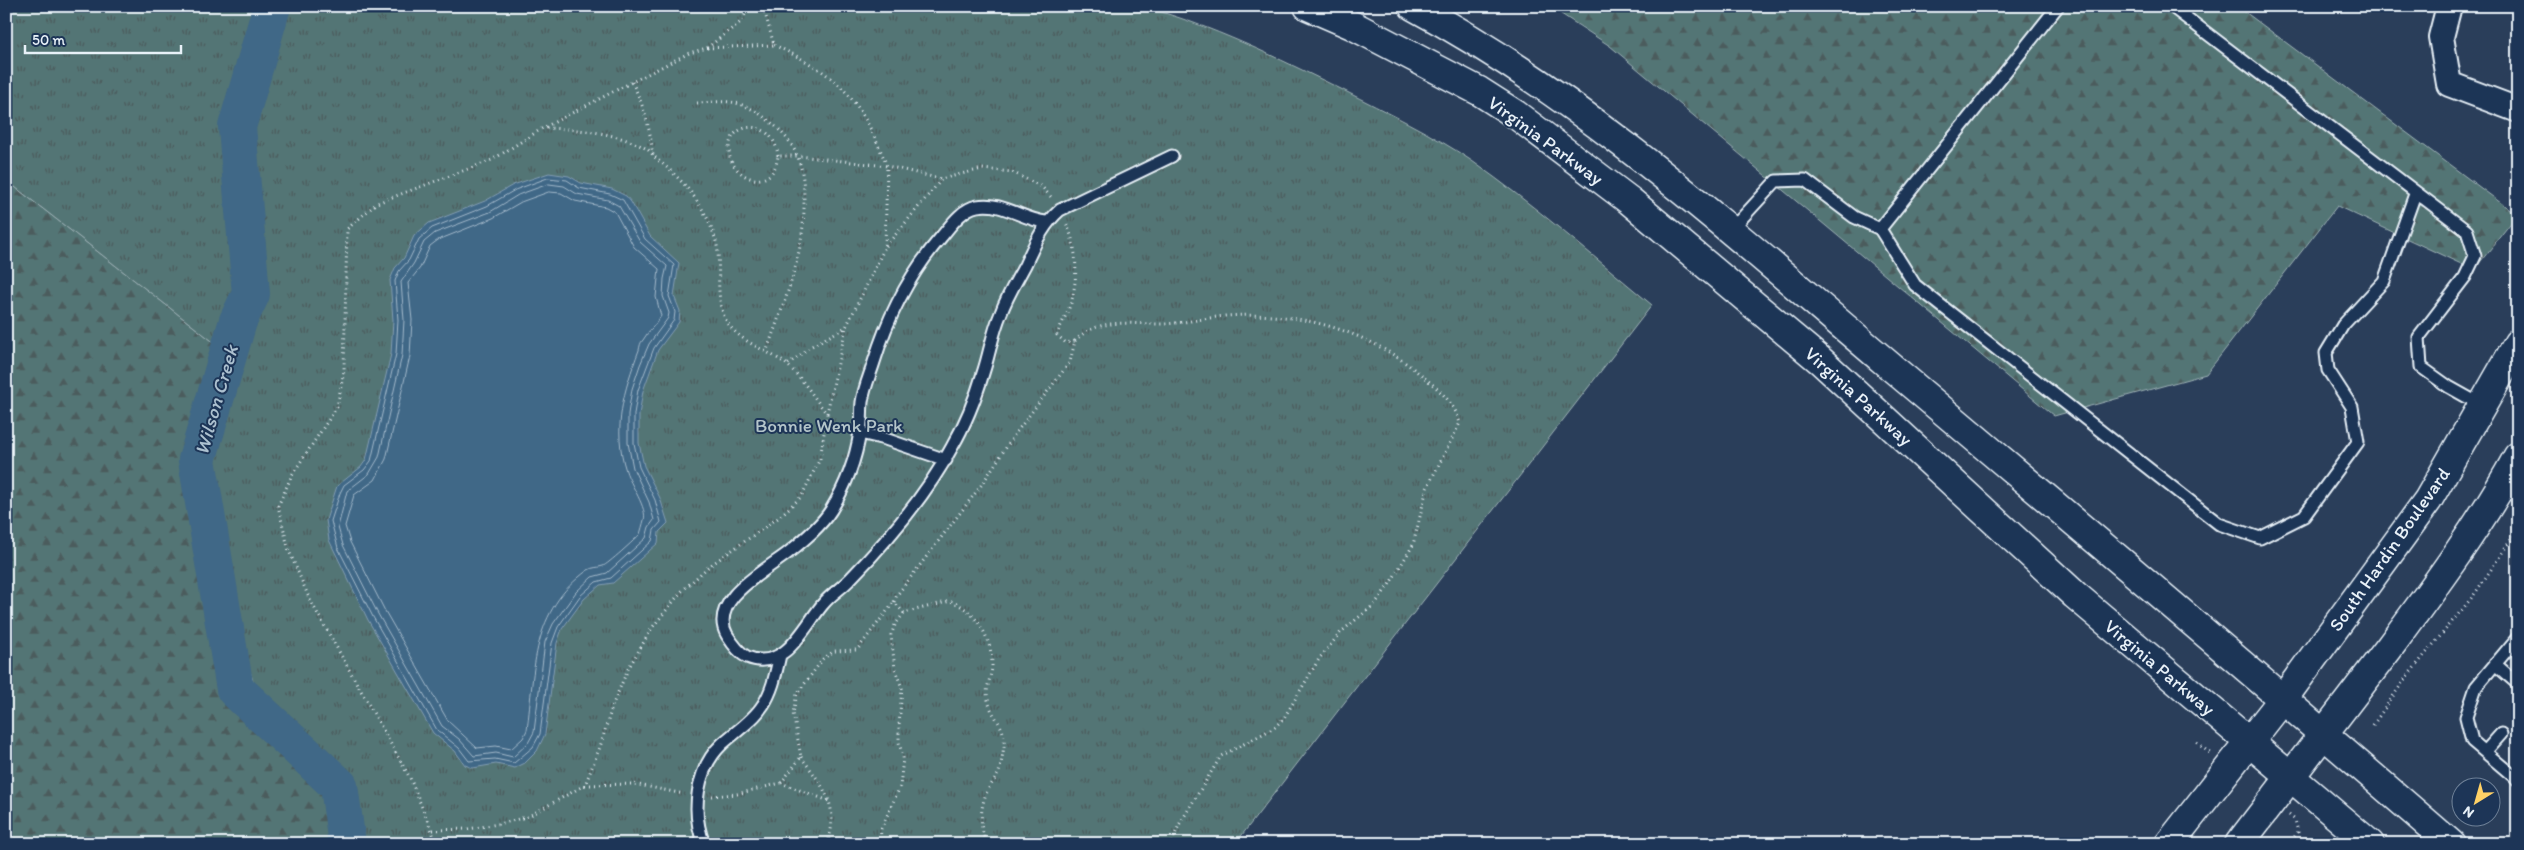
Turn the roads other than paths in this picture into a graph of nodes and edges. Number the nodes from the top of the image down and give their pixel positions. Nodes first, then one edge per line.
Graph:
1 (1308, 6) edge
2 (1413, 6) edge
3 (2058, 6) edge
4 (2171, 6) edge
5 (2448, 6) edge
6 (2518, 110) edge
7 (1172, 156) dead end
8 (2415, 194) junction
9 (1046, 222) junction
10 (1880, 229) junction
11 (1730, 231) junction
12 (1703, 264) junction
13 (2518, 343) edge
14 (2483, 406) junction
15 (860, 433) junction
16 (2518, 456) edge
17 (946, 460) junction
18 (2510, 492) edge
19 (2518, 637) edge
20 (780, 655) junction
21 (2495, 664) junction
22 (2518, 684) edge
23 (2283, 699) junction
24 (2325, 734) junction
25 (2501, 734) dead end
26 (2249, 742) junction
27 (2485, 752) junction
28 (2516, 775) edge
29 (2290, 777) junction
30 (704, 844) edge
31 (2169, 844) edge
32 (2240, 844) edge
33 (2370, 844) edge
34 (2451, 844) edge

1 - 12 main road, Virginia Parkway
2 - 11 main road
3 - 10 lane
4 - 8 lane
5 - 6 street
7 - 9 lane
8 - 10 lane
8 - 14 lane
9 - 15 lane
9 - 17 lane
10 - 11 lane
11 - 12 main road
11 - 23 main road
12 - 26 main road, Virginia Parkway
13 - 14 main road, South Hardin Boulevard
14 - 23 main road, South Hardin Boulevard
15 - 17 lane
15 - 20 lane
16 - 18 main road
17 - 20 lane
18 - 24 main road
19 - 21 lane
20 - 30 lane
21 - 22 lane
21 - 27 lane
23 - 24 main road
23 - 26 main road, South Hardin Boulevard
24 - 29 main road
24 - 34 main road
25 - 27 lane
26 - 29 main road, Virginia Parkway
26 - 31 main road, South Hardin Boulevard
27 - 28 lane
29 - 32 main road
29 - 33 main road, Virginia Parkway

